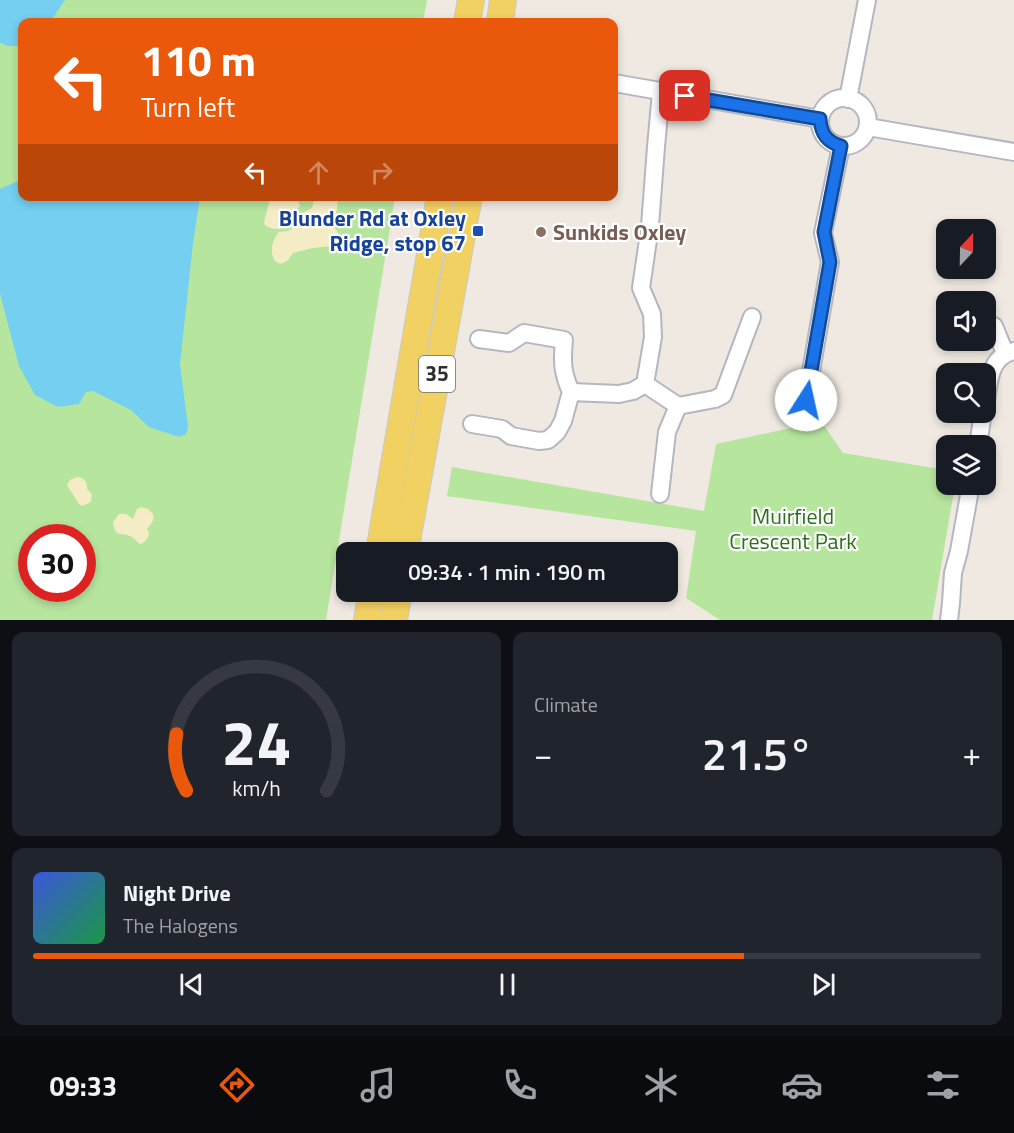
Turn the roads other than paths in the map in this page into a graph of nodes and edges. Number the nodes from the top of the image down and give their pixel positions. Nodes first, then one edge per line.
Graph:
1 (471, 0) edge
2 (503, 0) edge
3 (867, 0) edge
4 (468, 18) edge
5 (501, 18) edge
6 (618, 84) edge
7 (661, 92) junction
8 (848, 99) junction
9 (820, 119) junction
10 (868, 127) junction
11 (841, 146) junction
12 (1014, 152) edge
13 (439, 201) edge
14 (468, 201) edge
15 (752, 317) dead end
16 (996, 329) edge
17 (479, 339) dead end
18 (1010, 352) edge
19 (994, 363) edge
20 (645, 384) junction
21 (571, 392) junction
22 (806, 400) dead end
23 (678, 406) junction
24 (472, 424) dead end
25 (660, 494) dead end
26 (969, 495) edge
27 (381, 542) edge
28 (407, 542) edge
29 (370, 602) edge
30 (397, 602) edge
31 (367, 620) edge
32 (394, 620) edge
33 (949, 620) edge

1 - 4 main road
2 - 5 main road
3 - 8 street
6 - 7 street
7 - 9 street
7 - 20 street
8 - 9 street
8 - 10 street
9 - 11 street
10 - 11 street
10 - 12 street
11 - 22 street
13 - 27 main road, 35
14 - 28 main road, 35
15 - 23 street
16 - 18 street
17 - 21 street
18 - 19 street
20 - 21 street
20 - 23 street
21 - 24 street
23 - 25 street
26 - 33 street
29 - 31 main road
30 - 32 main road

